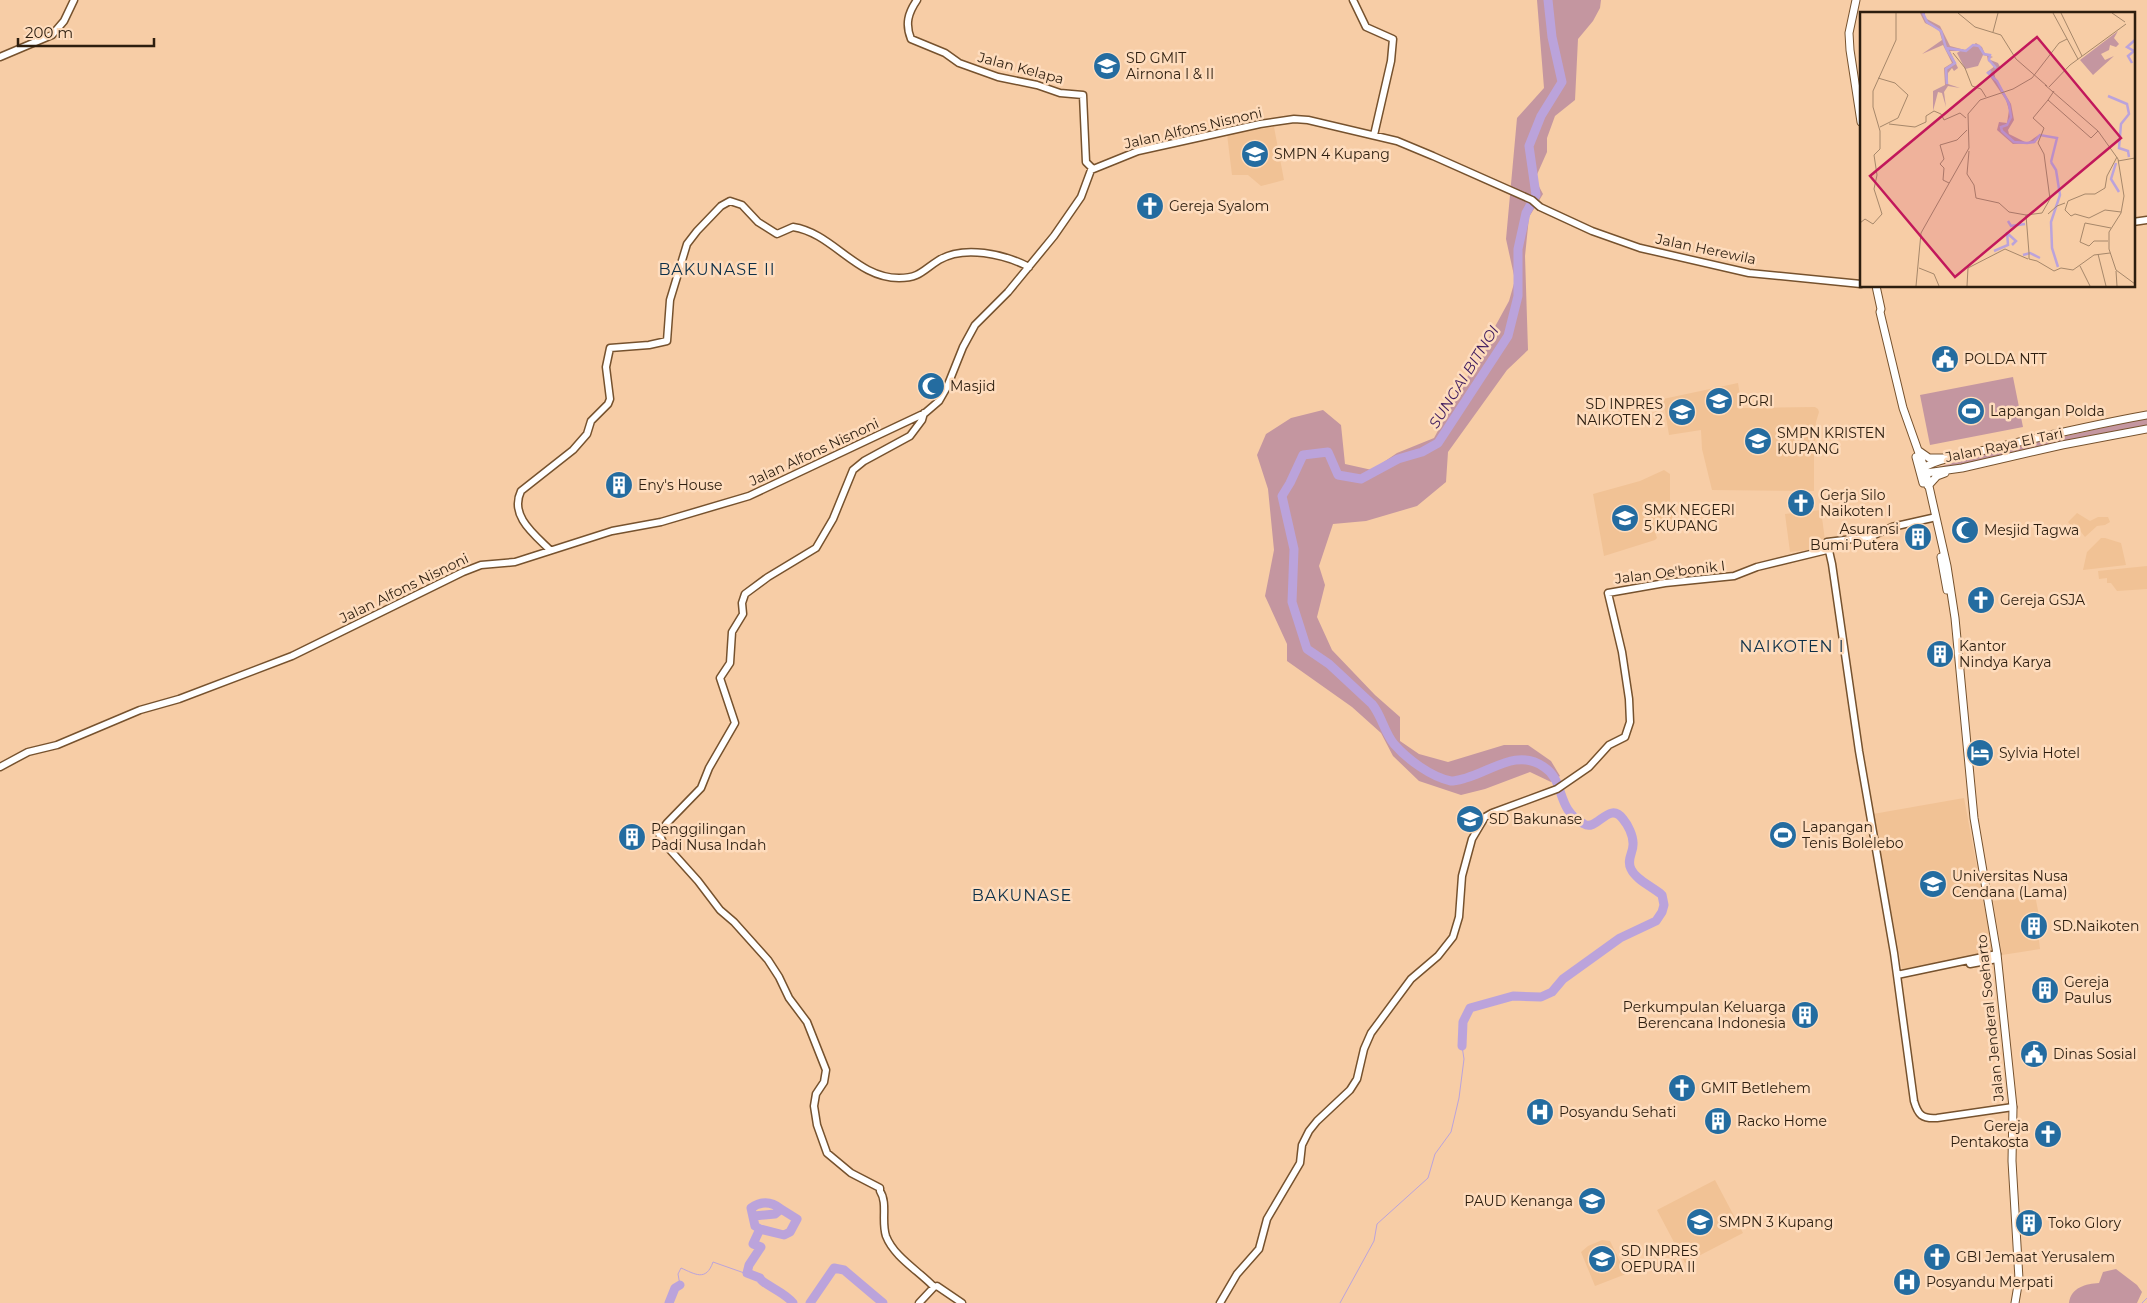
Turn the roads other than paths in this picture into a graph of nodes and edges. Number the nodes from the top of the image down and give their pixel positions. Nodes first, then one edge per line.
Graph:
1 (74, 0) edge
2 (917, 0) edge
3 (1353, 0) edge
4 (1856, 0) edge
5 (0, 58) edge
6 (1860, 115) edge
7 (1374, 135) junction
8 (1093, 169) junction
9 (1540, 207) joint
10 (2147, 220) edge
11 (2134, 222) edge
12 (1028, 267) junction
13 (1860, 284) edge
14 (1872, 288) edge
15 (1876, 288) edge
16 (1880, 312) junction
17 (924, 413) junction
18 (2147, 415) edge
19 (2147, 429) edge
20 (1916, 452) junction
21 (1961, 456) junction
22 (1962, 468) junction
23 (1924, 470) junction
24 (1926, 484) junction
25 (1932, 518) junction
26 (550, 550) junction
27 (1827, 550) junction
28 (1962, 707) junction
29 (0, 768) edge
30 (1997, 957) junction
31 (1897, 977) junction
32 (2013, 1107) junction
33 (934, 1286) junction
34 (919, 1303) edge
35 (962, 1303) edge
36 (1220, 1303) edge
37 (2016, 1303) edge

1 - 5 street
2 - 8 street, Jalan Kelapa
3 - 7 street
4 - 6 main road
7 - 8 street, Jalan Alfons Nisnoni
7 - 9 street, Jalan Alfons Nisnoni
8 - 12 street, Jalan Alfons Nisnoni
9 - 13 street, Jalan Herewila
10 - 11 street
12 - 17 street, Jalan Alfons Nisnoni
12 - 26 street
14 - 16 main road
15 - 16 main road, Jalan Jenderal Soeharto
16 - 20 main road, Jalan Jenderal Soeharto
17 - 26 street, Jalan Alfons Nisnoni
17 - 33 street
18 - 21 main road, Jalan Raya El Tari
19 - 22 main road, Jalan Raya El Tari
20 - 21 main road
20 - 23 main road, Jalan Jenderal Soeharto
20 - 24 main road, Jalan Jenderal Soeharto
21 - 23 main road, Jalan Raya El Tari
22 - 23 main road, Jalan Raya El Tari
22 - 24 main road
23 - 24 main road, Jalan Jenderal Soeharto
24 - 25 main road, Jalan Jenderal Soeharto
24 - 28 main road, Jalan Jenderal Soeharto
25 - 27 street
25 - 28 main road, Jalan Jenderal Soeharto
26 - 29 street, Jalan Alfons Nisnoni
27 - 31 street
27 - 36 street, Jalan Oe'bonik I
28 - 30 main road, Jalan Jenderal Soeharto
30 - 31 street
30 - 32 main road, Jalan Jenderal Soeharto
31 - 32 street
32 - 37 main road, Jalan Jenderal Soeharto
33 - 34 street
33 - 35 street

